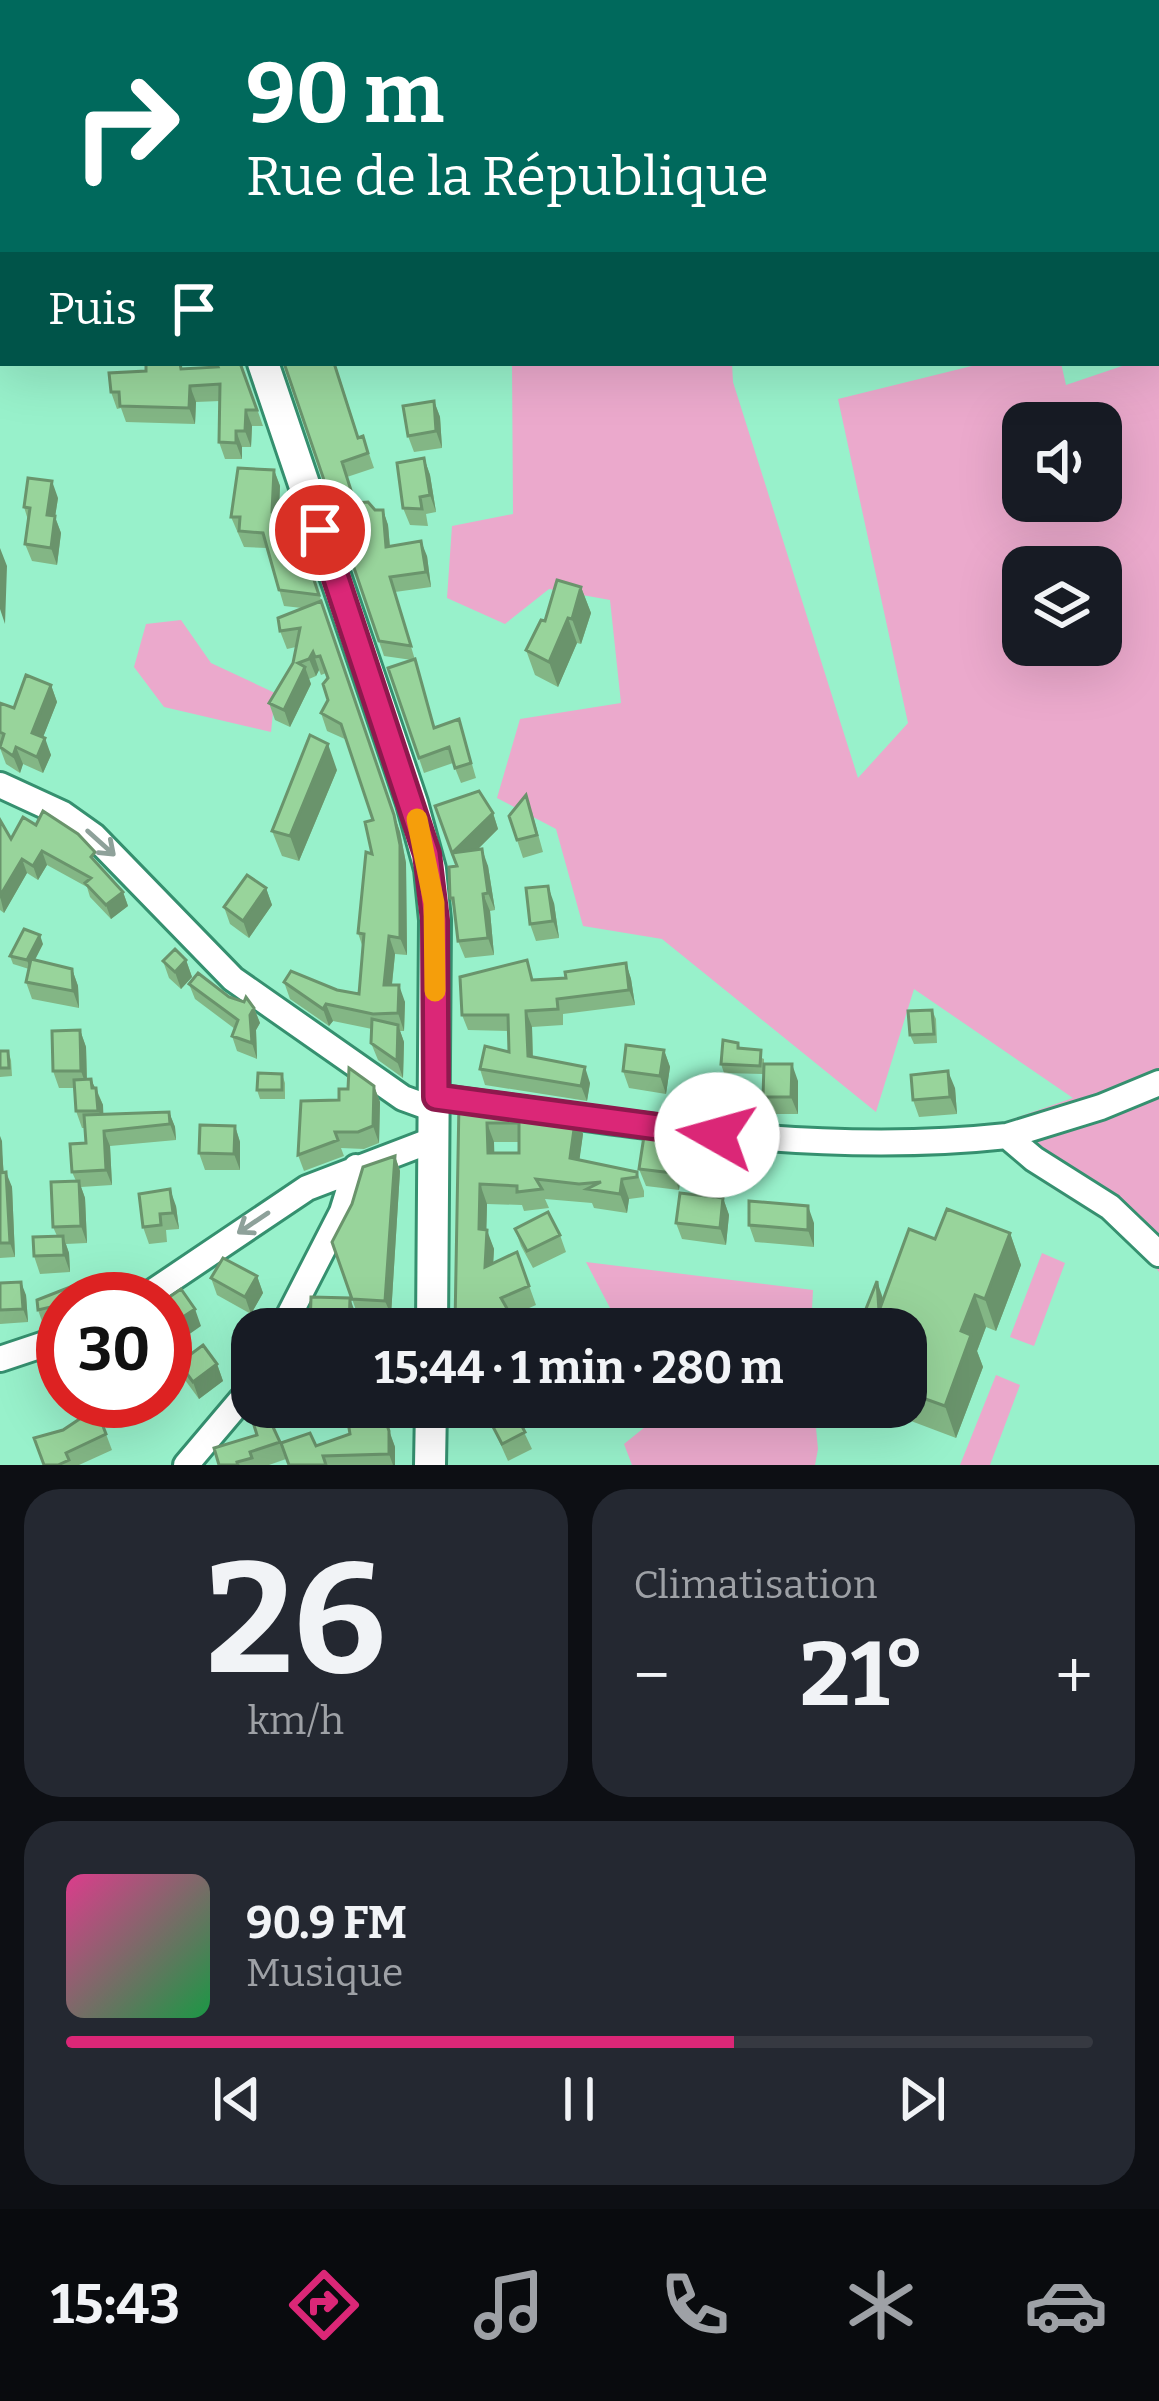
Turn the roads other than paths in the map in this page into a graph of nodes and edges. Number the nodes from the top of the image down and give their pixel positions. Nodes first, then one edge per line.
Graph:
1 (264, 366) edge
2 (0, 785) edge
3 (1159, 1083) edge
4 (435, 1115) junction
5 (1007, 1136) junction
6 (356, 1167) junction
7 (1159, 1254) edge
8 (182, 1272) edge
9 (293, 1308) edge
10 (432, 1308) edge
11 (36, 1347) edge
12 (0, 1359) edge
13 (231, 1412) edge
14 (431, 1428) edge
15 (186, 1465) edge
16 (430, 1465) edge

1 - 4 main road
2 -> 4 street
3 - 5 street
4 - 5 street
4 - 6 street
4 - 10 main road
5 - 7 street
6 -> 8 street
6 - 9 street
11 - 12 street
13 - 15 street
14 - 16 main road

